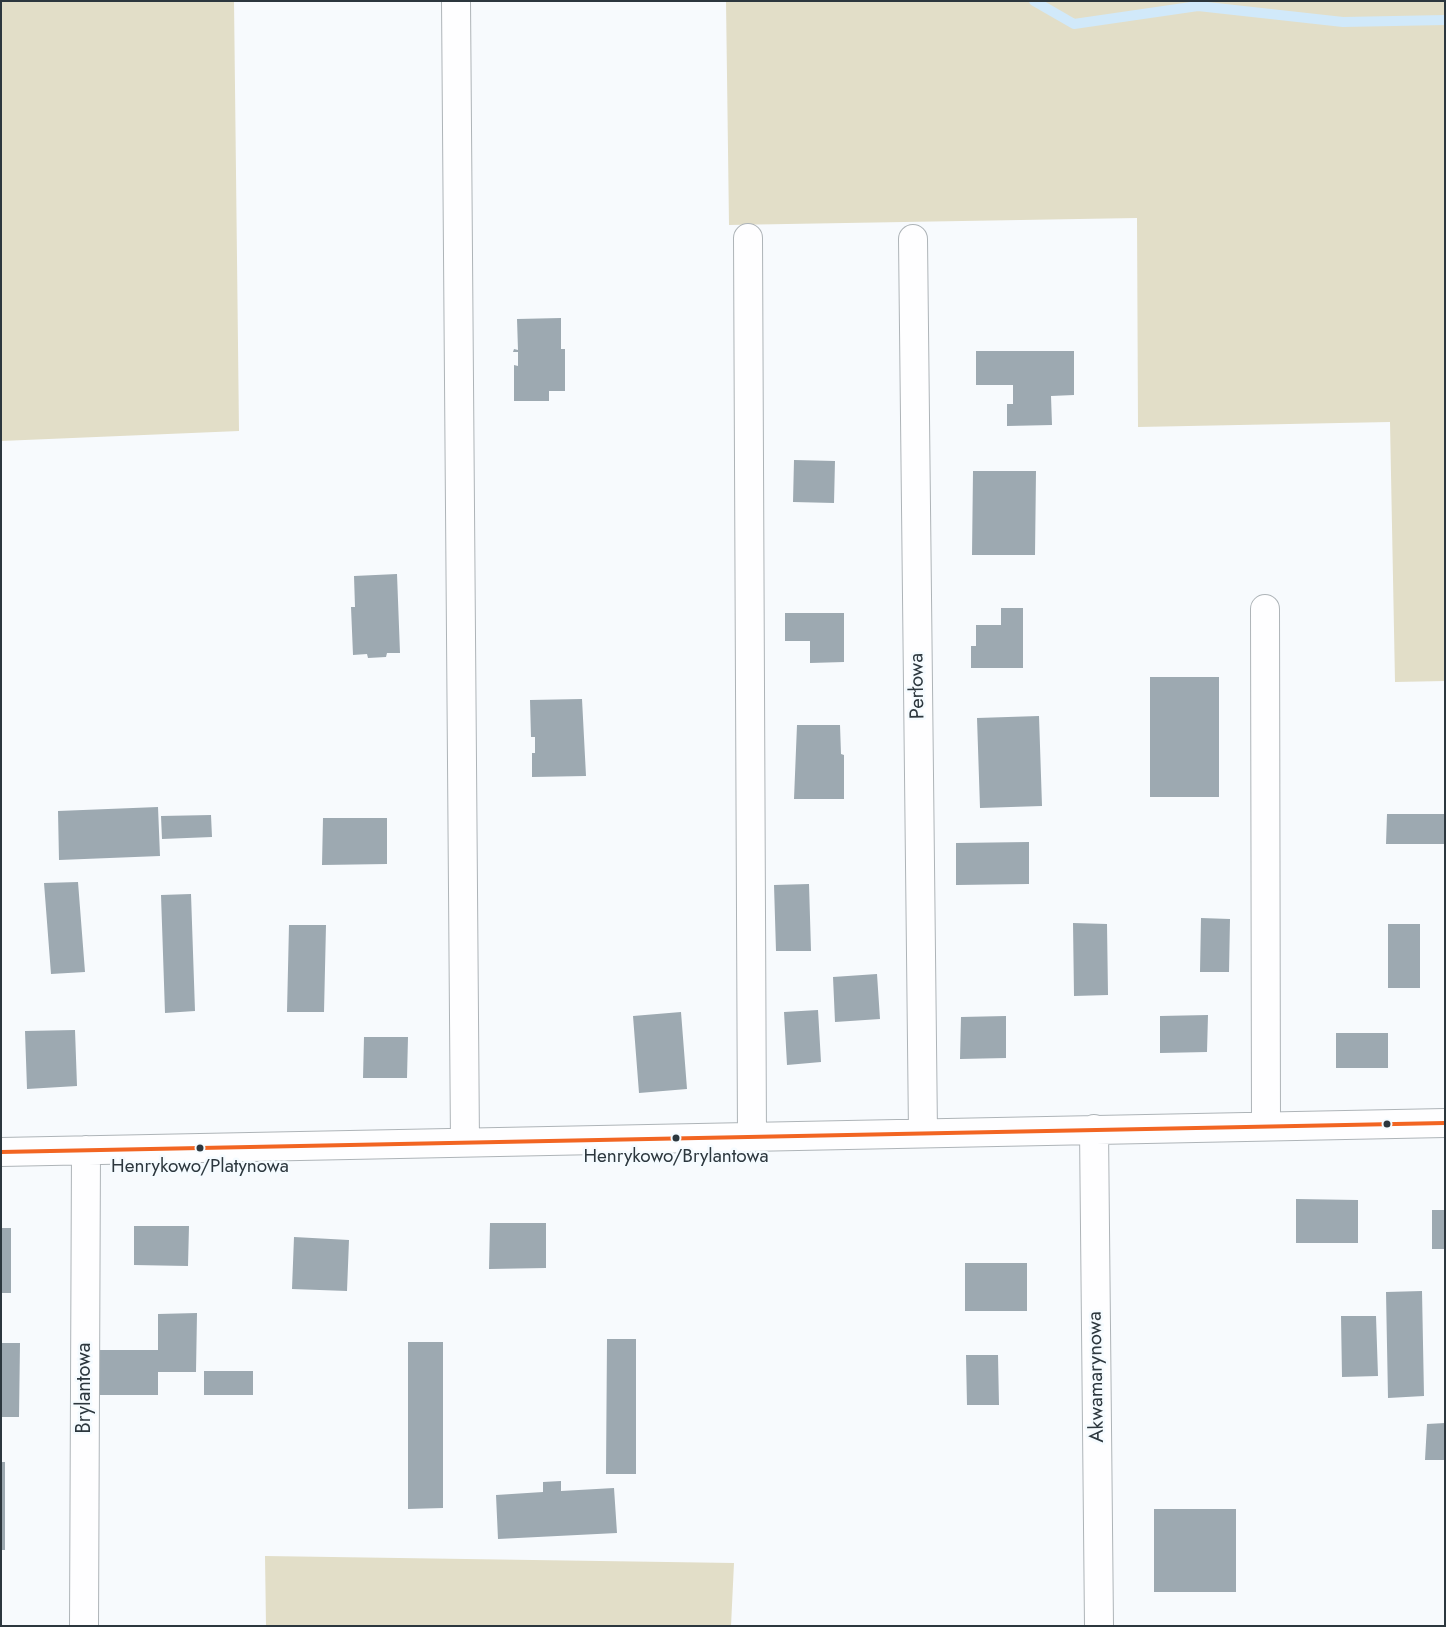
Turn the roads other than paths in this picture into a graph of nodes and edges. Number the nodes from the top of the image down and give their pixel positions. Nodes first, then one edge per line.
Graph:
1 (456, 1) edge
2 (748, 238) dead end
3 (913, 239) dead end
4 (1265, 609) dead end
5 (1445, 1123) edge
6 (1266, 1126) junction
7 (1094, 1129) junction
8 (923, 1133) junction
9 (752, 1137) junction
10 (465, 1142) junction
11 (86, 1150) junction
12 (1, 1152) edge
13 (84, 1626) edge
14 (1099, 1626) edge

1 - 10 street
2 - 9 street
3 - 8 street, Perłowa
4 - 6 street
5 - 6 street
6 - 7 street
7 - 8 street
7 - 14 street, Akwamarynowa
8 - 9 street
9 - 10 street
10 - 11 street
11 - 12 street
11 - 13 street, Brylantowa

